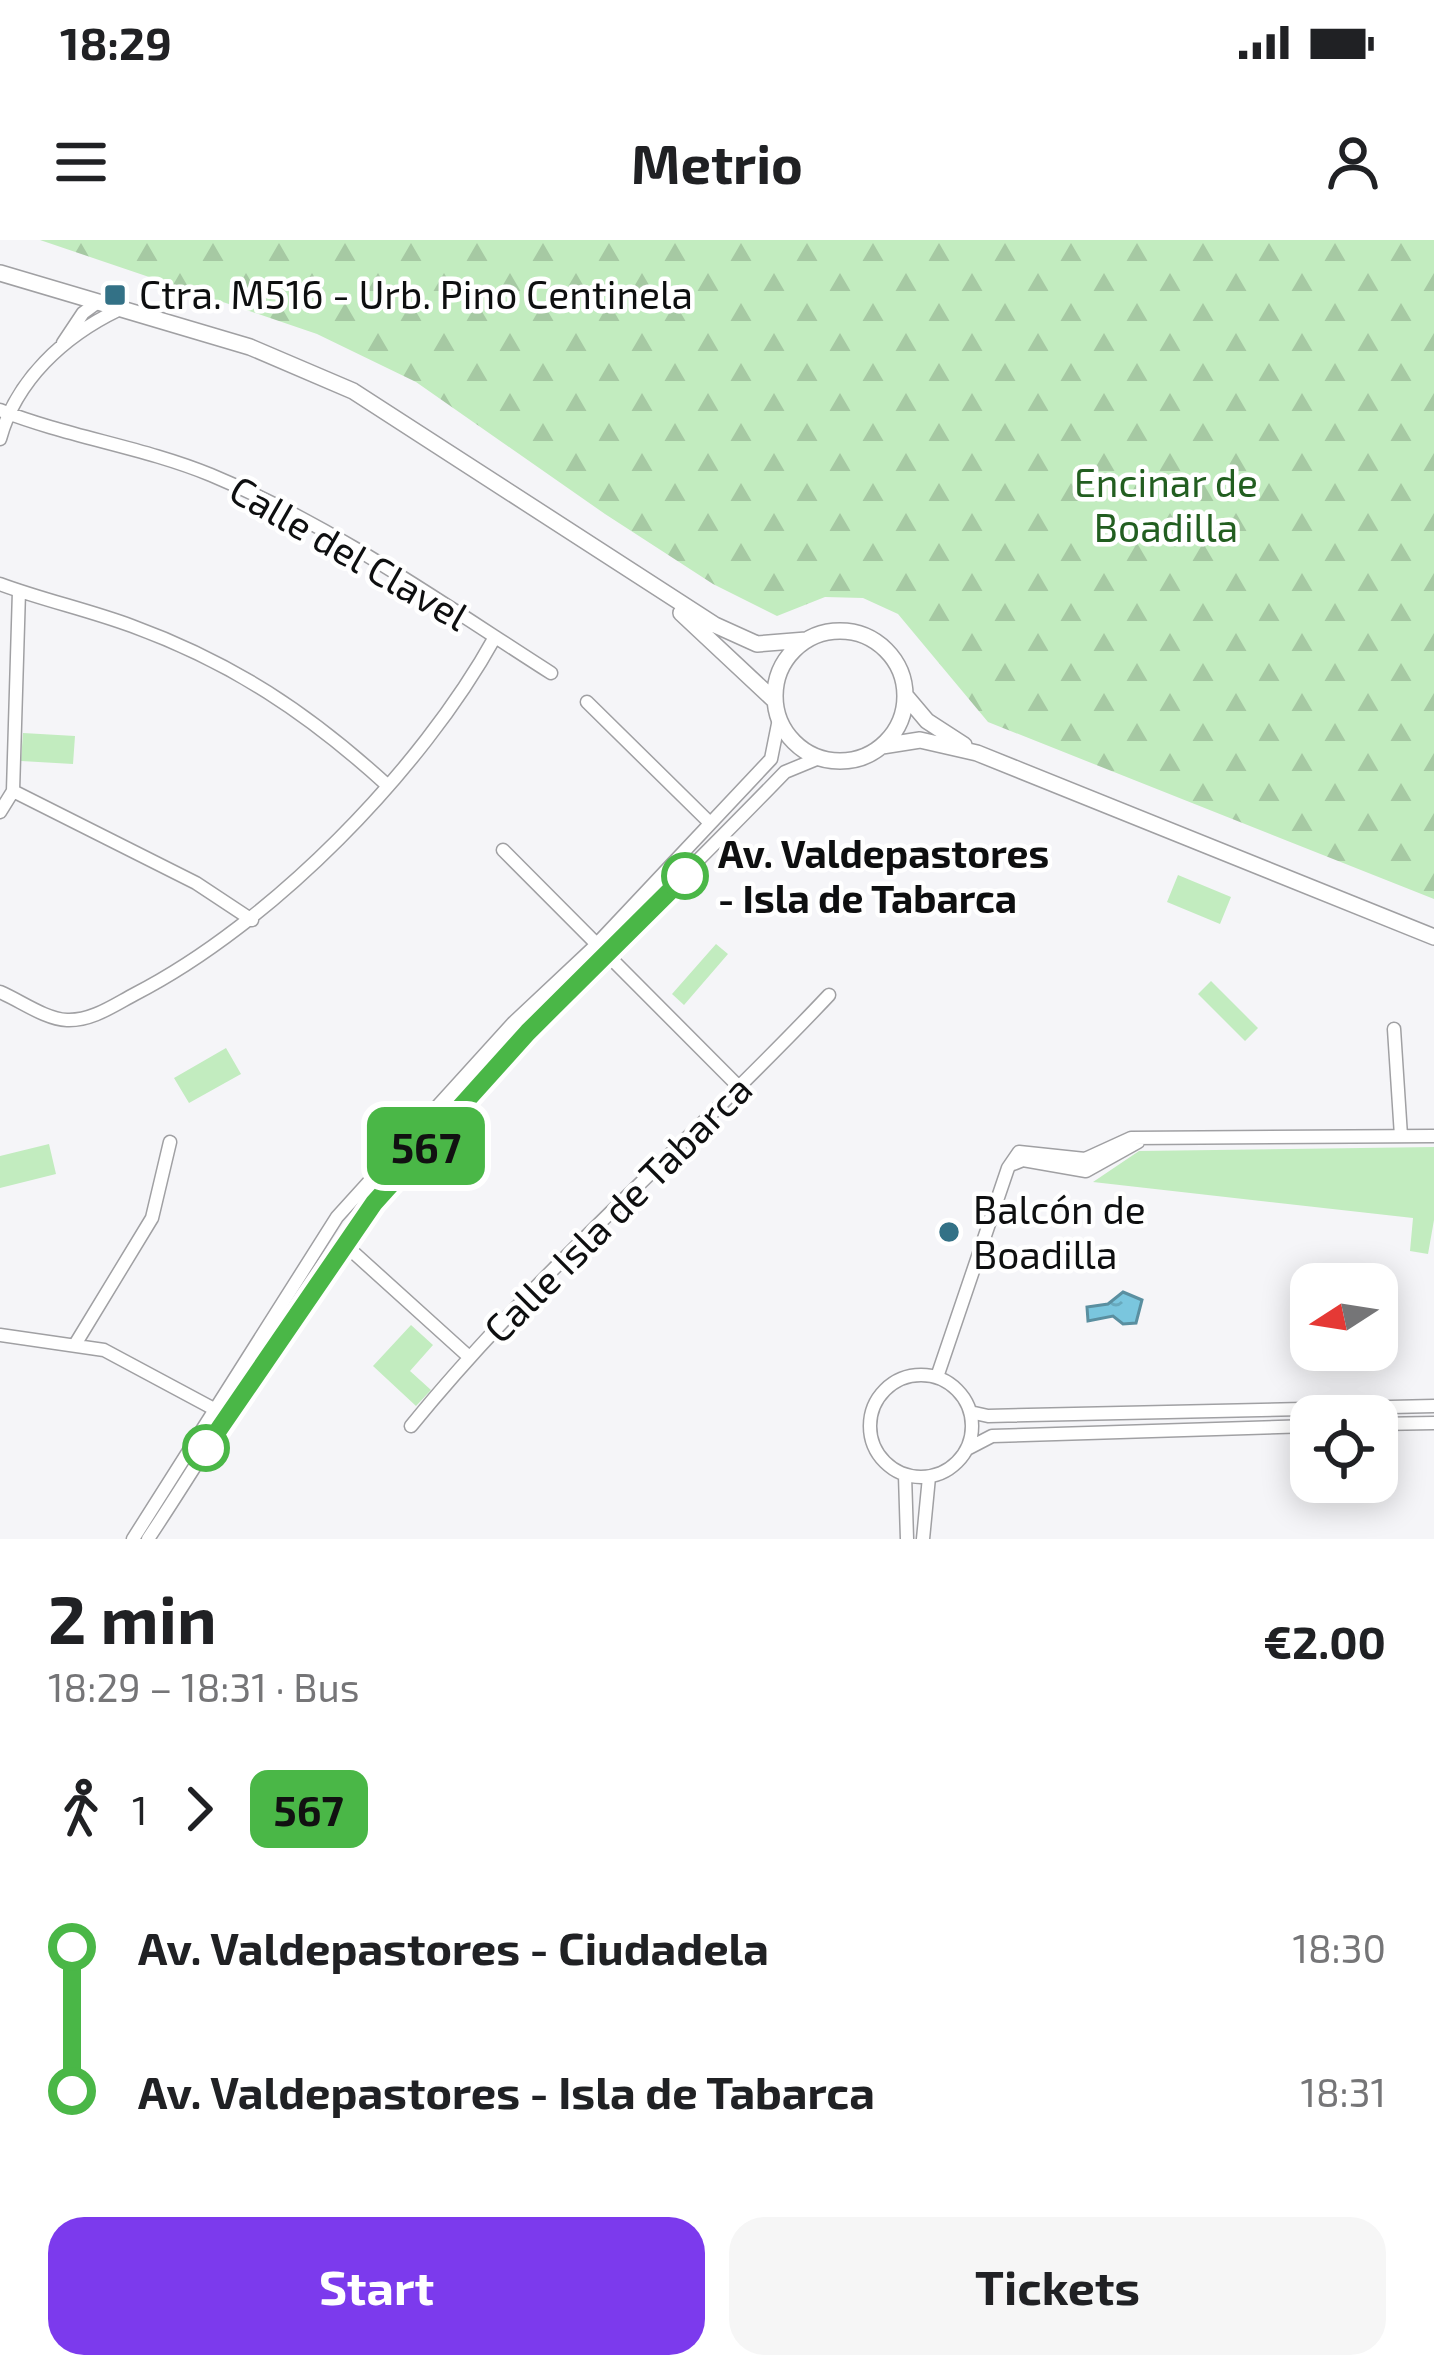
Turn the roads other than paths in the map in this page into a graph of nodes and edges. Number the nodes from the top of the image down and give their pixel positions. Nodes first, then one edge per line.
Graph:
1 (0, 273) edge
2 (49, 287) junction
3 (98, 302) junction
4 (118, 310) junction
5 (74, 324) junction
6 (60, 349) junction
7 (4, 411) edge
8 (0, 439) edge
9 (0, 584) edge
10 (652, 587) junction
11 (19, 591) junction
12 (495, 637) junction
13 (806, 640) junction
14 (551, 673) dead end
15 (905, 695) junction
16 (775, 701) junction
17 (587, 702) dead end
18 (779, 719) junction
19 (882, 746) junction
20 (977, 753) junction
21 (819, 758) junction
22 (387, 785) junction
23 (14, 790) junction
24 (0, 812) edge
25 (710, 823) junction
26 (503, 850) dead end
27 (252, 920) junction
28 (1434, 937) edge
29 (595, 946) junction
30 (605, 958) junction
31 (0, 992) edge
32 (829, 995) dead end
33 (1394, 1029) dead end
34 (741, 1089) junction
35 (1401, 1136) junction
36 (1434, 1136) edge
37 (170, 1142) dead end
38 (343, 1243) junction
39 (0, 1335) edge
40 (76, 1343) junction
41 (468, 1356) junction
42 (937, 1377) junction
43 (1434, 1406) edge
44 (212, 1407) junction
45 (970, 1412) junction
46 (226, 1415) junction
47 (1434, 1423) edge
48 (1398, 1424) edge
49 (411, 1426) dead end
50 (1290, 1427) edge
51 (968, 1449) junction
52 (905, 1475) junction
53 (929, 1478) junction
54 (133, 1539) edge
55 (148, 1539) edge
56 (907, 1539) edge
57 (923, 1539) edge

1 - 2 street
2 - 3 street
2 - 5 street
3 - 4 street
3 - 5 street
4 - 6 street
4 - 10 street
5 - 6 street
6 - 7 street
7 - 8 street
7 - 12 street, Calle del Clavel
9 - 11 street
10 - 13 street
10 - 16 street
11 - 22 street
11 - 23 street
12 - 14 street, Calle del Clavel
12 - 22 street
13 - 15 street
13 - 16 street
15 - 19 street
15 - 20 street
16 - 18 street
17 - 25 street
18 - 21 street
18 - 25 street
19 - 20 street
19 - 21 street
20 - 28 street
21 - 30 street
22 - 27 street
23 - 24 street
23 - 27 street
25 - 29 street
26 - 29 street
27 - 31 street
29 - 30 street
29 - 44 street
30 - 34 street
30 - 38 street
32 - 34 street, Calle Isla de Tabarca
33 - 35 street
34 - 41 street, Calle Isla de Tabarca
35 - 36 street
35 - 42 street
37 - 40 street
38 - 41 street
38 - 46 street
39 - 40 street
40 - 44 street
41 - 49 street, Calle Isla de Tabarca
42 - 45 street
42 - 52 street
43 - 45 street
44 - 46 street
44 - 54 street
45 - 51 street
46 - 55 street
47 - 48 street
50 - 51 street
51 - 53 street
52 - 53 street
52 - 56 street
53 - 57 street

